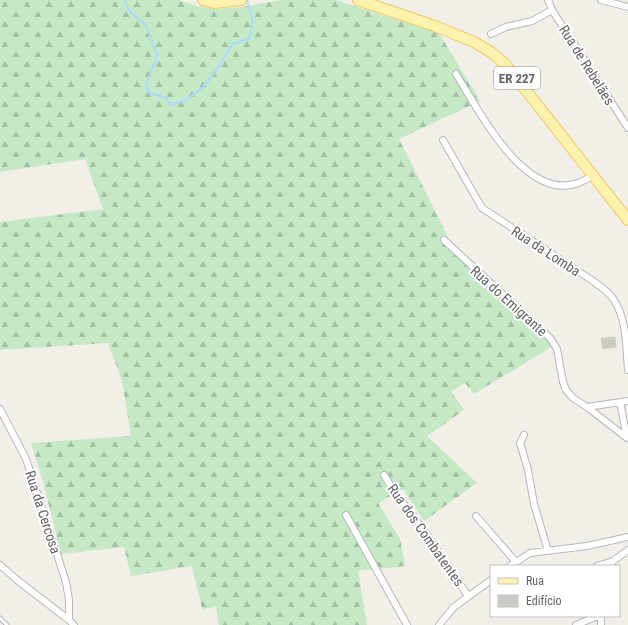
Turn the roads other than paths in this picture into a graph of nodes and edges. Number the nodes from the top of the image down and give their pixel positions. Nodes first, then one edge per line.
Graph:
1 (203, 0) edge
2 (241, 0) edge
3 (358, 0) edge
4 (548, 0) edge
5 (601, 0) edge
6 (214, 1) edge
7 (608, 1) edge
8 (628, 7) edge
9 (552, 10) junction
10 (491, 34) dead end
11 (456, 74) dead end
12 (628, 128) edge
13 (443, 140) dead end
14 (593, 174) junction
15 (628, 220) edge
16 (444, 240) dead end
17 (628, 370) edge
18 (628, 401) edge
19 (620, 402) junction
20 (587, 407) junction
21 (0, 409) edge
22 (524, 435) dead end
23 (628, 440) edge
24 (384, 475) dead end
25 (346, 515) dead end
26 (476, 516) dead end
27 (628, 537) edge
28 (628, 550) edge
29 (548, 551) junction
30 (516, 562) junction
31 (612, 564) edge
32 (0, 565) edge
33 (512, 565) edge
34 (490, 581) edge
35 (468, 596) junction
36 (596, 617) edge
37 (0, 618) edge
38 (69, 620) junction
39 (7, 625) edge
40 (74, 625) edge
41 (407, 625) edge
42 (439, 625) edge
43 (576, 625) edge

1 - 6 main road
2 - 6 main road
3 - 14 main road, ER 227
4 - 9 street, Rua de Rebelães
5 - 7 street
7 - 8 street
9 - 10 street
9 - 12 street, Rua de Rebelães
11 - 14 street
13 - 17 street, Rua da Lomba
14 - 15 main road, ER 227
16 - 20 street, Rua do Emigrante
18 - 19 street
19 - 20 street
19 - 23 street
20 - 23 street, Rua do Emigrante
21 - 38 street, Rua da Cercosa
22 - 29 street
24 - 35 street, Rua dos Combatentes
25 - 41 street
26 - 30 street
27 - 29 street
28 - 31 street
29 - 30 street
30 - 33 street
32 - 38 street
34 - 35 street
35 - 42 street
36 - 43 street
37 - 39 lane
38 - 40 street

